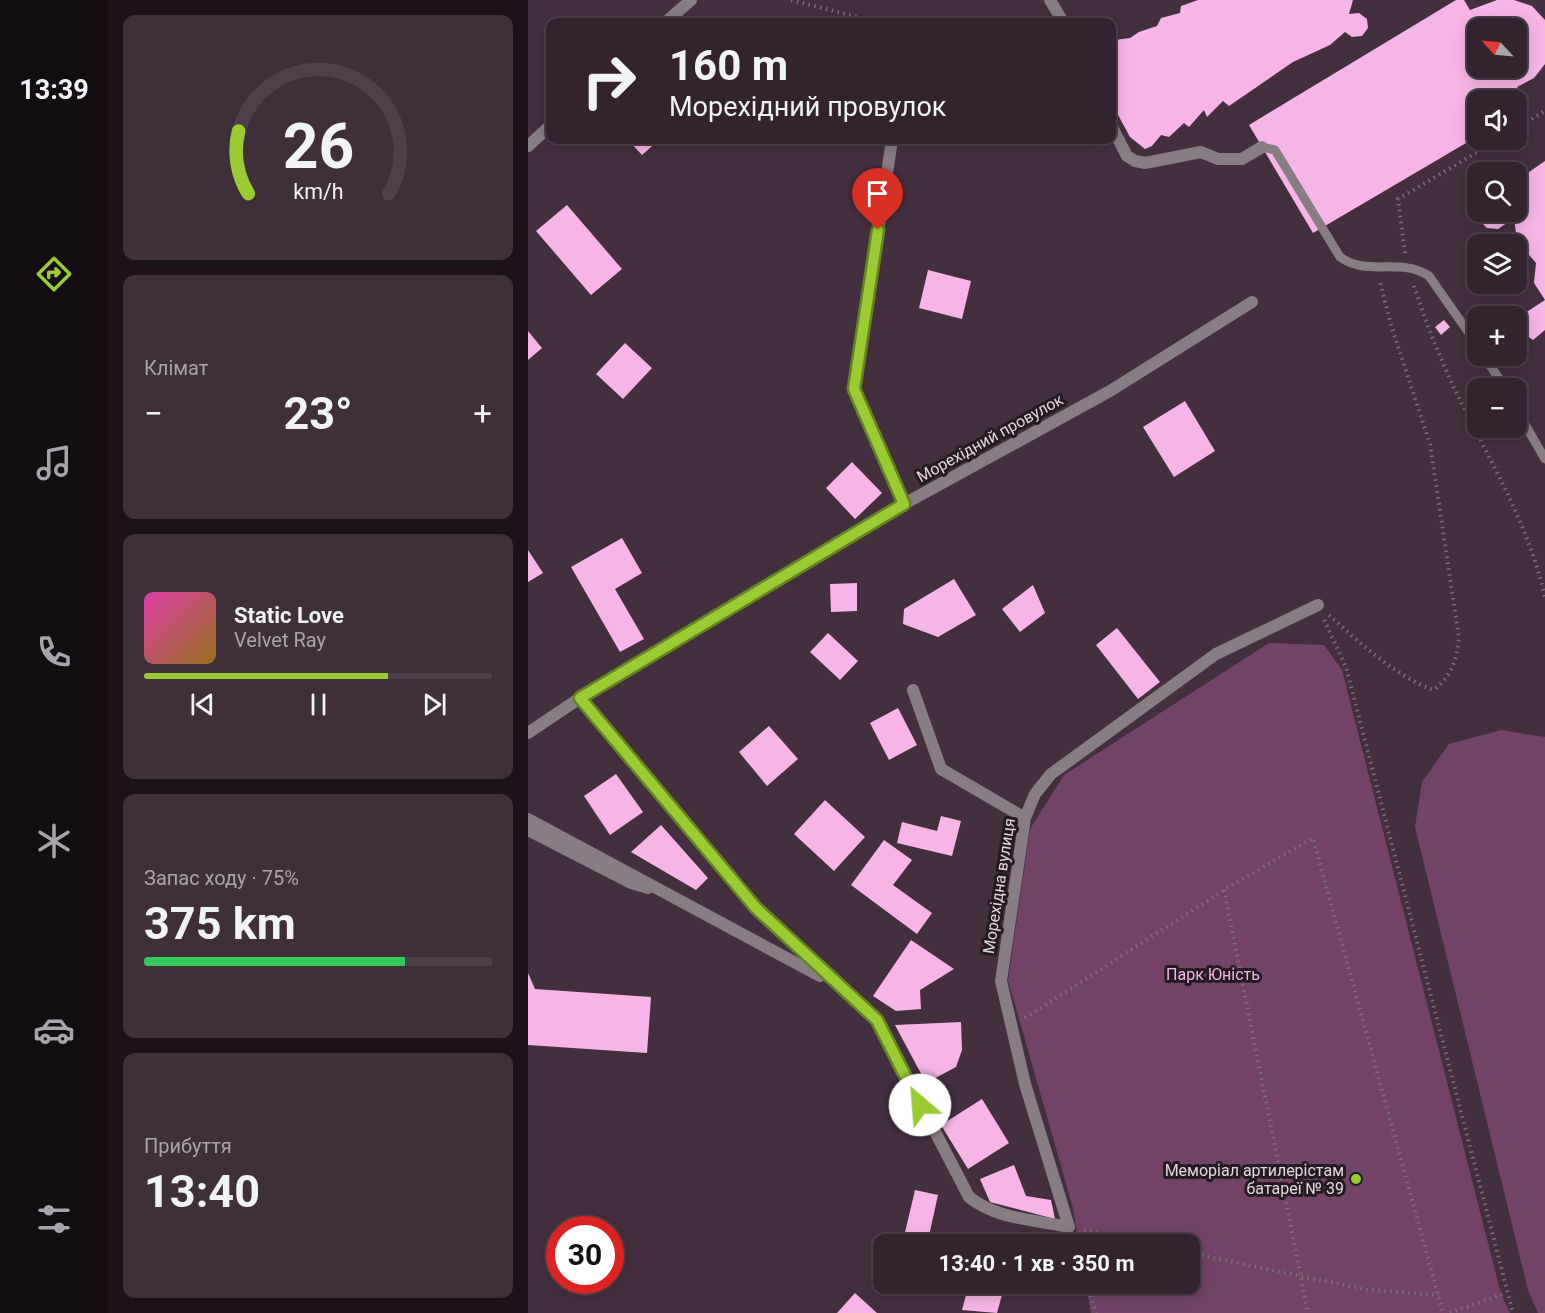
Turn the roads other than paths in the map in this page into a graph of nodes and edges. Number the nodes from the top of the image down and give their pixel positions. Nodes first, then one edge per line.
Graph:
1 (692, 0) edge
2 (1050, 0) edge
3 (671, 18) edge
4 (1061, 18) edge
5 (546, 130) edge
6 (1116, 135) edge
7 (891, 144) edge
8 (528, 146) edge
9 (1262, 147) joint
10 (1252, 303) dead end
11 (1467, 330) edge
12 (1527, 428) edge
13 (1545, 459) edge
14 (904, 504) junction
15 (1317, 605) road end
16 (913, 690) dead end
17 (580, 698) junction
18 (528, 734) edge
19 (1025, 818) junction
20 (528, 819) edge
21 (528, 830) edge
22 (661, 892) junction
23 (833, 982) junction

1 - 3 street
2 - 4 street
5 - 8 street
6 - 9 street
7 - 14 street
9 - 11 lane
10 - 14 street, Морехідний провулок
12 - 13 lane
14 - 17 street, Морехідний провулок
15 - 19 street, Морехідна вулиця
16 - 19 street
17 - 18 street, Морехідний провулок
17 - 23 street
19 - 23 street, Морехідна вулиця
20 - 22 street
21 - 22 street
22 - 23 street

